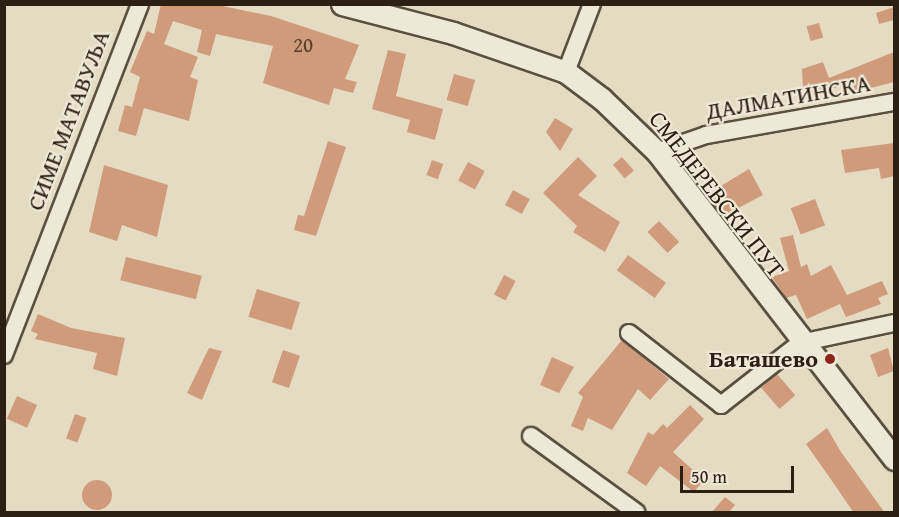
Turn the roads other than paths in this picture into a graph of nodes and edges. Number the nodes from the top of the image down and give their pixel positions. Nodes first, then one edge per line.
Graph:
1 (140, 4) edge
2 (342, 4) edge
3 (592, 4) edge
4 (566, 72) junction
5 (894, 102) edge
6 (657, 152) junction
7 (894, 323) edge
8 (629, 333) dead end
9 (800, 343) junction
10 (4, 355) edge
11 (531, 436) dead end
12 (894, 459) edge
13 (636, 513) edge

1 - 10 street, СИМЕ МАТАВУЉА
2 - 4 street, СМЕДЕРЕВСКИ ПУТ
3 - 4 street
4 - 6 street, СМЕДЕРЕВСКИ ПУТ
5 - 6 street, ДАЛМАТИНСКА
6 - 9 street, СМЕДЕРЕВСКИ ПУТ
7 - 9 street
8 - 9 street
9 - 12 street, СМЕДЕРЕВСКИ ПУТ
11 - 13 street

